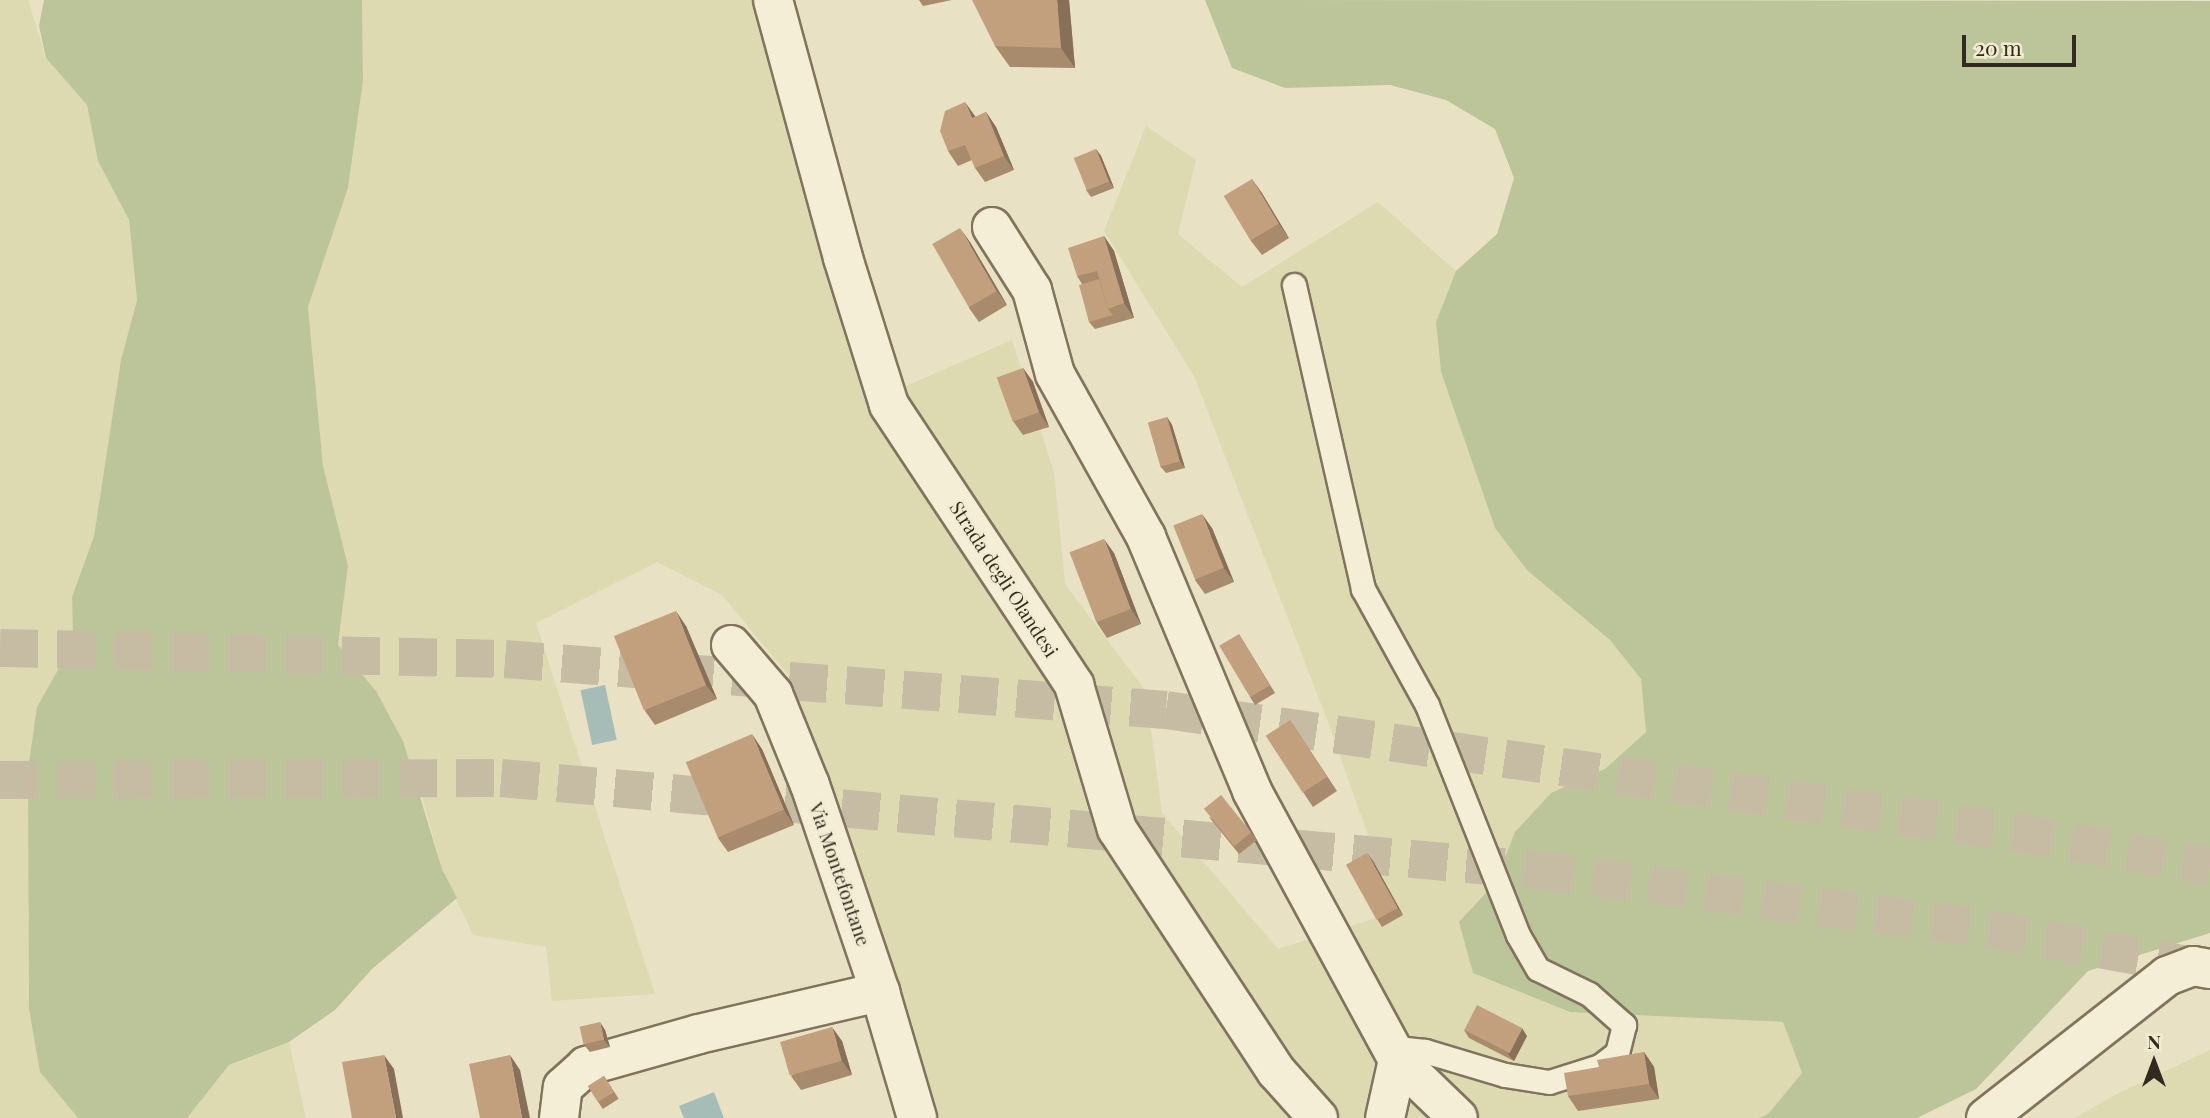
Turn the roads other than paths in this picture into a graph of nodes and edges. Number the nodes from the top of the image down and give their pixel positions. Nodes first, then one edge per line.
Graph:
1 (773, 0) edge
2 (992, 227) dead end
3 (1294, 285) dead end
4 (731, 645) dead end
5 (2210, 969) edge
6 (880, 992) junction
7 (1394, 1054) junction
8 (559, 1118) edge
9 (917, 1118) edge
10 (1318, 1118) edge
11 (1385, 1118) edge
12 (1458, 1118) edge
13 (1986, 1118) edge

1 - 10 street, Strada degli Olandesi
2 - 7 street
3 - 7 lane
4 - 6 street, Via Montefontane
5 - 13 street
6 - 8 street
6 - 9 street, Via Montefontane
7 - 11 street
7 - 12 street

